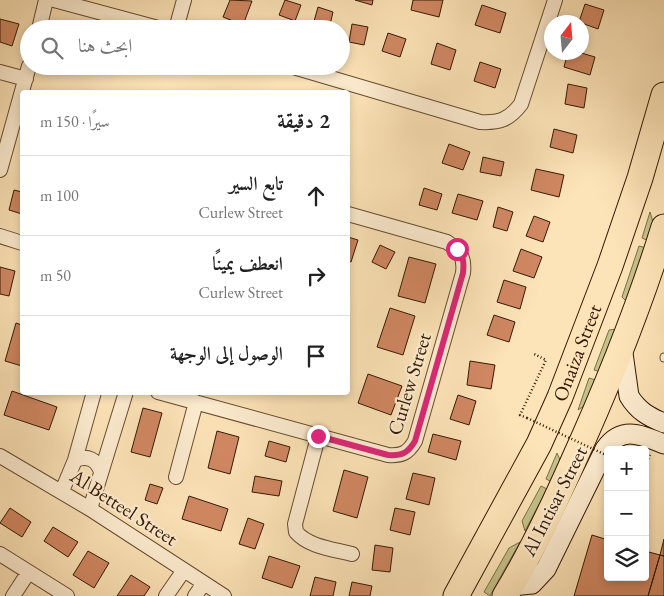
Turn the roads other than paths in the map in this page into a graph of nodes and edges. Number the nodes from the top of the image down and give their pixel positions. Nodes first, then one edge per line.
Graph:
1 (46, 0) edge
2 (54, 0) edge
3 (184, 0) edge
4 (555, 0) edge
5 (41, 20) edge
6 (128, 20) edge
7 (178, 20) edge
8 (0, 72) edge
9 (20, 73) edge
10 (27, 75) edge
11 (321, 75) edge
12 (24, 90) edge
13 (664, 95) edge
14 (19, 118) edge
15 (0, 170) edge
16 (350, 215) edge
17 (664, 227) edge
18 (0, 236) edge
19 (20, 242) edge
20 (622, 345) junction
21 (93, 395) edge
22 (125, 395) edge
23 (169, 395) edge
24 (196, 402) junction
25 (664, 423) edge
26 (318, 436) junction
27 (664, 444) edge
28 (0, 456) edge
29 (76, 460) junction
30 (101, 472) junction
31 (176, 477) dead end
32 (62, 491) junction
33 (90, 509) junction
34 (0, 554) edge
35 (352, 554) dead end
36 (184, 570) junction
37 (28, 573) junction
38 (204, 583) junction
39 (508, 591) edge
40 (13, 596) edge
41 (67, 596) edge
42 (166, 596) edge
43 (196, 596) edge
44 (224, 596) edge
45 (456, 596) edge

1 - 5 street
2 - 6 street
3 - 7 street
4 - 11 street
8 - 9 street
10 - 12 street
13 - 45 highway, Onaiza Street
14 - 15 street
16 - 26 street, Curlew Street
17 - 20 highway, Onaiza Street
18 - 19 street
20 - 25 street
20 - 39 highway, Onaiza Street
21 - 29 street
22 - 30 street
23 - 24 street, Curlew Street
24 - 26 street, Curlew Street
24 - 31 street
26 - 35 street
27 - 39 street, Al Intisar Street
28 - 32 street, Al Betteel Street
29 - 30 street
29 - 32 street
30 - 33 street
32 - 33 street, Al Betteel Street
33 - 36 street, Al Betteel Street
34 - 37 street
36 - 38 street, Al Betteel Street
36 - 42 street
37 - 40 street
37 - 41 street
38 - 43 street
38 - 44 street, Al Betteel Street

